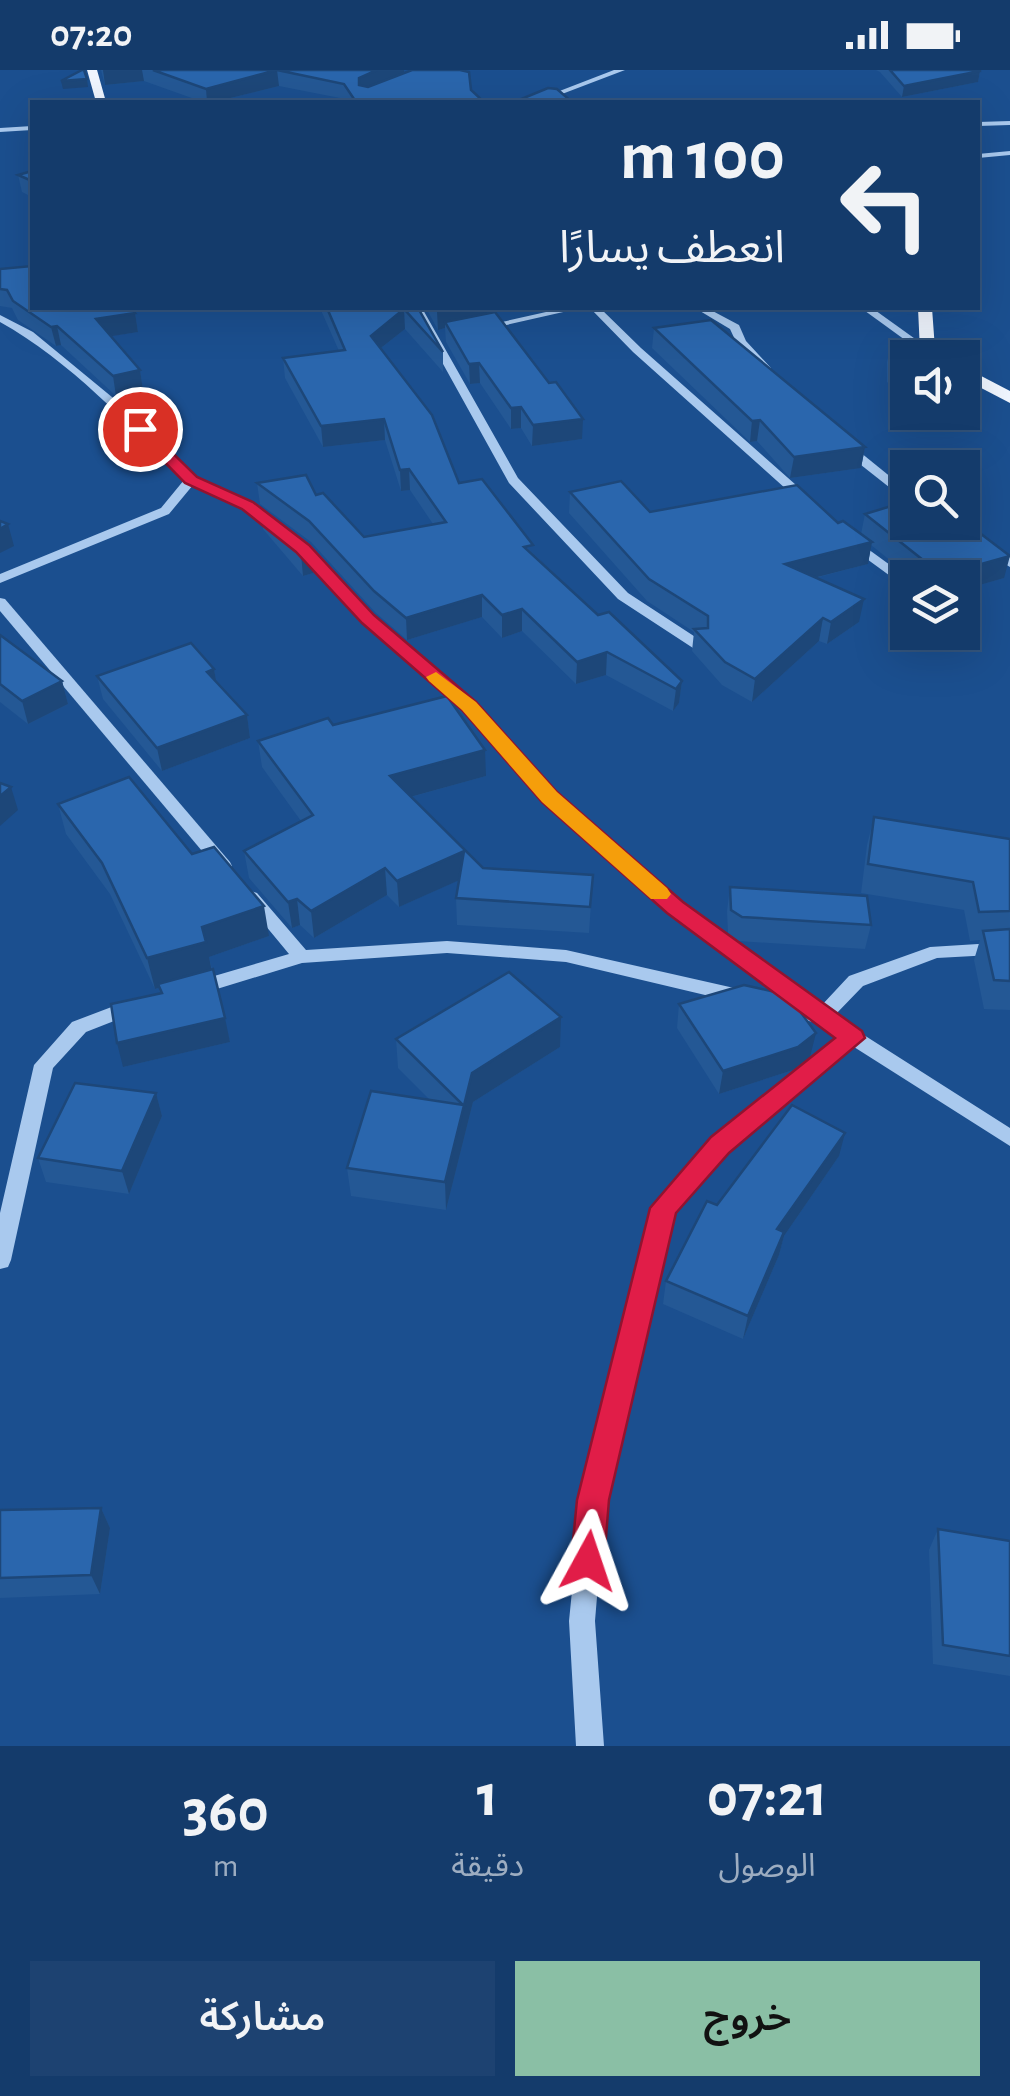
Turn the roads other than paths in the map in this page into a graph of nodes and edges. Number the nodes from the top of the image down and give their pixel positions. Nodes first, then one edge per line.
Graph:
1 (92, 70) edge
2 (621, 70) edge
3 (100, 100) edge
4 (540, 100) edge
5 (980, 124) edge
6 (1010, 124) edge
7 (30, 128) edge
8 (0, 130) edge
9 (1010, 153) edge
10 (980, 156) edge
11 (417, 310) edge
12 (566, 310) edge
13 (597, 310) edge
14 (704, 310) edge
15 (869, 310) edge
16 (925, 310) edge
17 (0, 318) edge
18 (470, 330) edge
19 (453, 334) edge
20 (436, 337) junction
21 (913, 340) edge
22 (931, 340) edge
23 (980, 381) edge
24 (778, 382) edge
25 (1010, 398) edge
26 (842, 443) edge
27 (191, 480) junction
28 (890, 483) edge
29 (816, 510) edge
30 (842, 534) edge
31 (971, 540) edge
32 (1010, 564) edge
33 (890, 571) edge
34 (0, 579) edge
35 (0, 602) edge
36 (698, 645) edge
37 (1010, 948) edge
38 (302, 957) junction
39 (177, 994) edge
40 (141, 1004) edge
41 (822, 1017) junction
42 (853, 1038) junction
43 (1010, 1138) edge
44 (0, 1260) edge
45 (590, 1746) edge

1 - 3 main road
2 - 4 street
5 - 6 street
7 - 8 street
9 - 10 street
11 - 20 street
12 - 18 street
13 - 29 street
14 - 24 street
15 - 21 street
16 - 22 main road
17 - 27 street
19 - 20 street
20 - 36 street
23 - 25 main road
26 - 28 street
27 - 34 street
27 - 41 street
30 - 33 street
31 - 32 street
35 - 38 street
37 - 41 street
38 - 39 street
38 - 41 street
40 - 44 street
41 - 42 street
42 - 43 street
42 - 45 street

